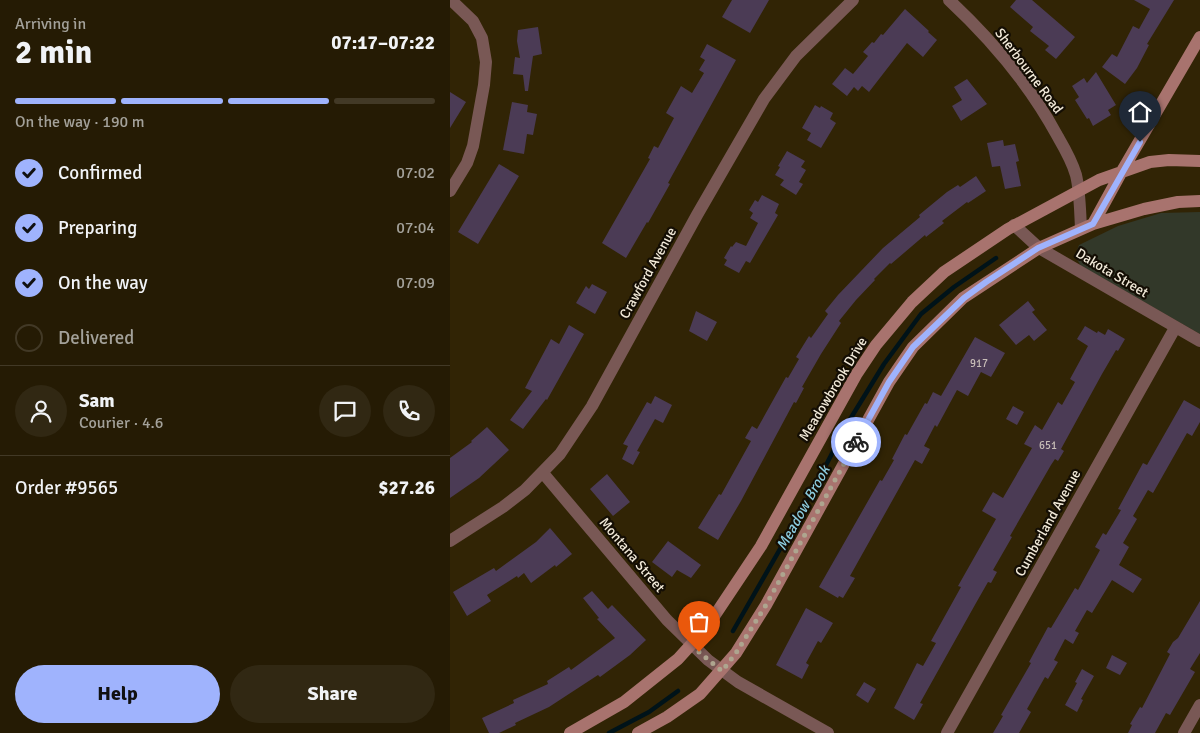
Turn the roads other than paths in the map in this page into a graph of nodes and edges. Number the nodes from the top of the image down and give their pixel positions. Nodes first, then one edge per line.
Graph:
1 (451, 0) edge
2 (854, 0) edge
3 (949, 0) edge
4 (1200, 37) edge
5 (1200, 161) edge
6 (1122, 171) junction
7 (1078, 190) junction
8 (450, 191) edge
9 (1200, 201) edge
10 (1014, 226) junction
11 (1087, 226) junction
12 (1038, 248) junction
13 (1175, 328) junction
14 (1200, 341) edge
15 (543, 473) junction
16 (450, 541) edge
17 (691, 645) junction
18 (722, 671) junction
19 (1200, 705) edge
20 (570, 733) edge
21 (638, 733) edge
22 (828, 733) edge
23 (947, 733) edge
24 (1184, 733) edge

1 - 8 street
2 - 15 street, Crawford Avenue
3 - 7 street, Sherbourne Road
4 - 6 street
5 - 6 street, Meadowbrook Drive
6 - 7 street, Meadowbrook Drive
6 - 11 street
7 - 10 street, Meadowbrook Drive
7 - 11 street, Sherbourne Road
9 - 11 street
10 - 12 street, Dakota Street
10 - 17 street, Meadowbrook Drive
11 - 12 street
12 - 13 street, Dakota Street
12 - 18 street
13 - 14 street, Dakota Street
13 - 23 street, Cumberland Avenue
15 - 16 street, Crawford Avenue
15 - 17 street, Montana Street
17 - 18 street, Montana Street
17 - 20 street, Meadowbrook Drive
18 - 21 street
18 - 22 street, Montana Street
19 - 24 street

